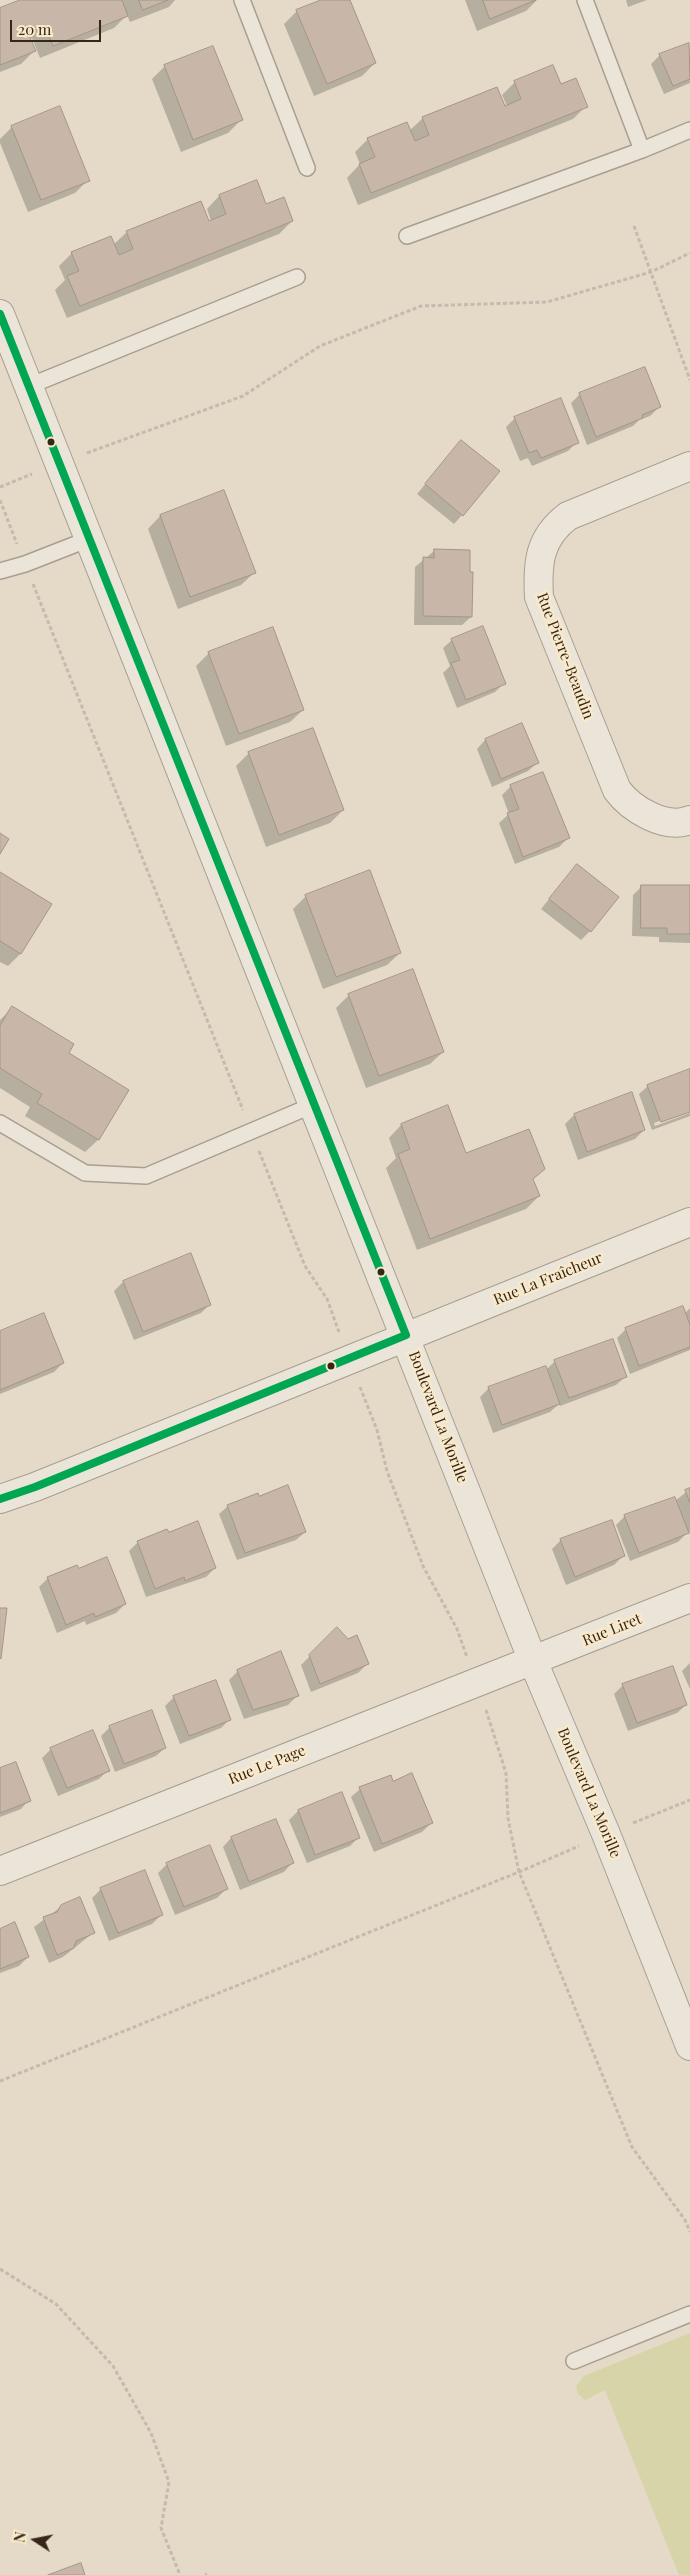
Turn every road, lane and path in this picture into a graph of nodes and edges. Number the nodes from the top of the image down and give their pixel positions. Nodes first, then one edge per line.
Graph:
1 (242, 0) edge
2 (585, 0) edge
3 (690, 130) edge
4 (642, 150) junction
5 (307, 168) dead end
6 (634, 226) dead end
7 (407, 236) dead end
8 (690, 253) edge
9 (651, 272) junction
10 (297, 277) dead end
11 (0, 314) edge
12 (690, 380) edge
13 (29, 386) junction
14 (58, 464) junction
15 (690, 466) edge
16 (0, 487) edge
17 (89, 539) junction
18 (0, 571) edge
19 (690, 820) edge
20 (313, 1105) junction
21 (0, 1123) edge
22 (690, 1222) edge
23 (406, 1335) junction
24 (0, 1499) edge
25 (690, 1598) edge
26 (534, 1661) junction
27 (690, 1800) edge
28 (606, 1834) junction
29 (0, 1871) edge
30 (690, 2046) edge
31 (0, 2081) edge
32 (0, 2269) edge
33 (690, 2314) edge
34 (574, 2361) dead end
35 (180, 2575) edge

1 - 5 lane
2 - 4 lane
3 - 4 lane
4 - 7 lane
6 - 9 path
8 - 9 path
9 - 12 path
9 - 14 path
10 - 13 lane
11 - 13 street, Boulevard La Morille
13 - 14 street, Boulevard La Morille
14 - 16 path
14 - 17 street, Boulevard La Morille
15 - 19 street, Rue Pierre-Beaudin
17 - 18 lane
17 - 20 street, Boulevard La Morille
20 - 21 lane
20 - 23 street, Boulevard La Morille
22 - 23 street, Rue La Fraîcheur
23 - 24 street, Rue La Fraîcheur
23 - 26 street, Boulevard La Morille
25 - 26 street, Rue Liret
26 - 28 street, Boulevard La Morille
26 - 29 street, Rue Le Page
27 - 28 path
28 - 30 street, Boulevard La Morille
28 - 31 path
32 - 35 path
33 - 34 lane

